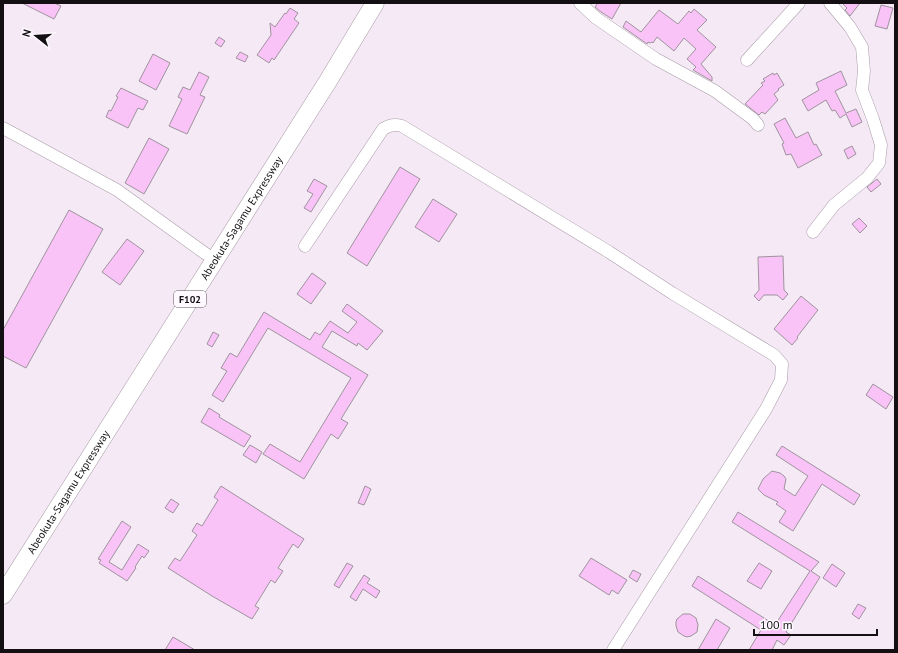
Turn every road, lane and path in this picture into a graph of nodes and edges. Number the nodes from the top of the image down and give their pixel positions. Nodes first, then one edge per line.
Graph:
1 (362, 3) edge
2 (375, 3) edge
3 (580, 3) edge
4 (799, 3) edge
5 (830, 3) edge
6 (747, 60) dead end
7 (758, 125) dead end
8 (3, 128) edge
9 (813, 232) dead end
10 (305, 246) dead end
11 (206, 254) junction
12 (3, 578) edge
13 (3, 595) edge
14 (613, 650) edge

1 - 11 highway, Abeokuta-Sagamu Expressway / F102
2 - 13 highway, Abeokuta-Sagamu Expressway / F102
3 - 7 street
4 - 6 street
5 - 9 street
8 - 11 street
10 - 14 street
11 - 12 highway, Abeokuta-Sagamu Expressway / F102

